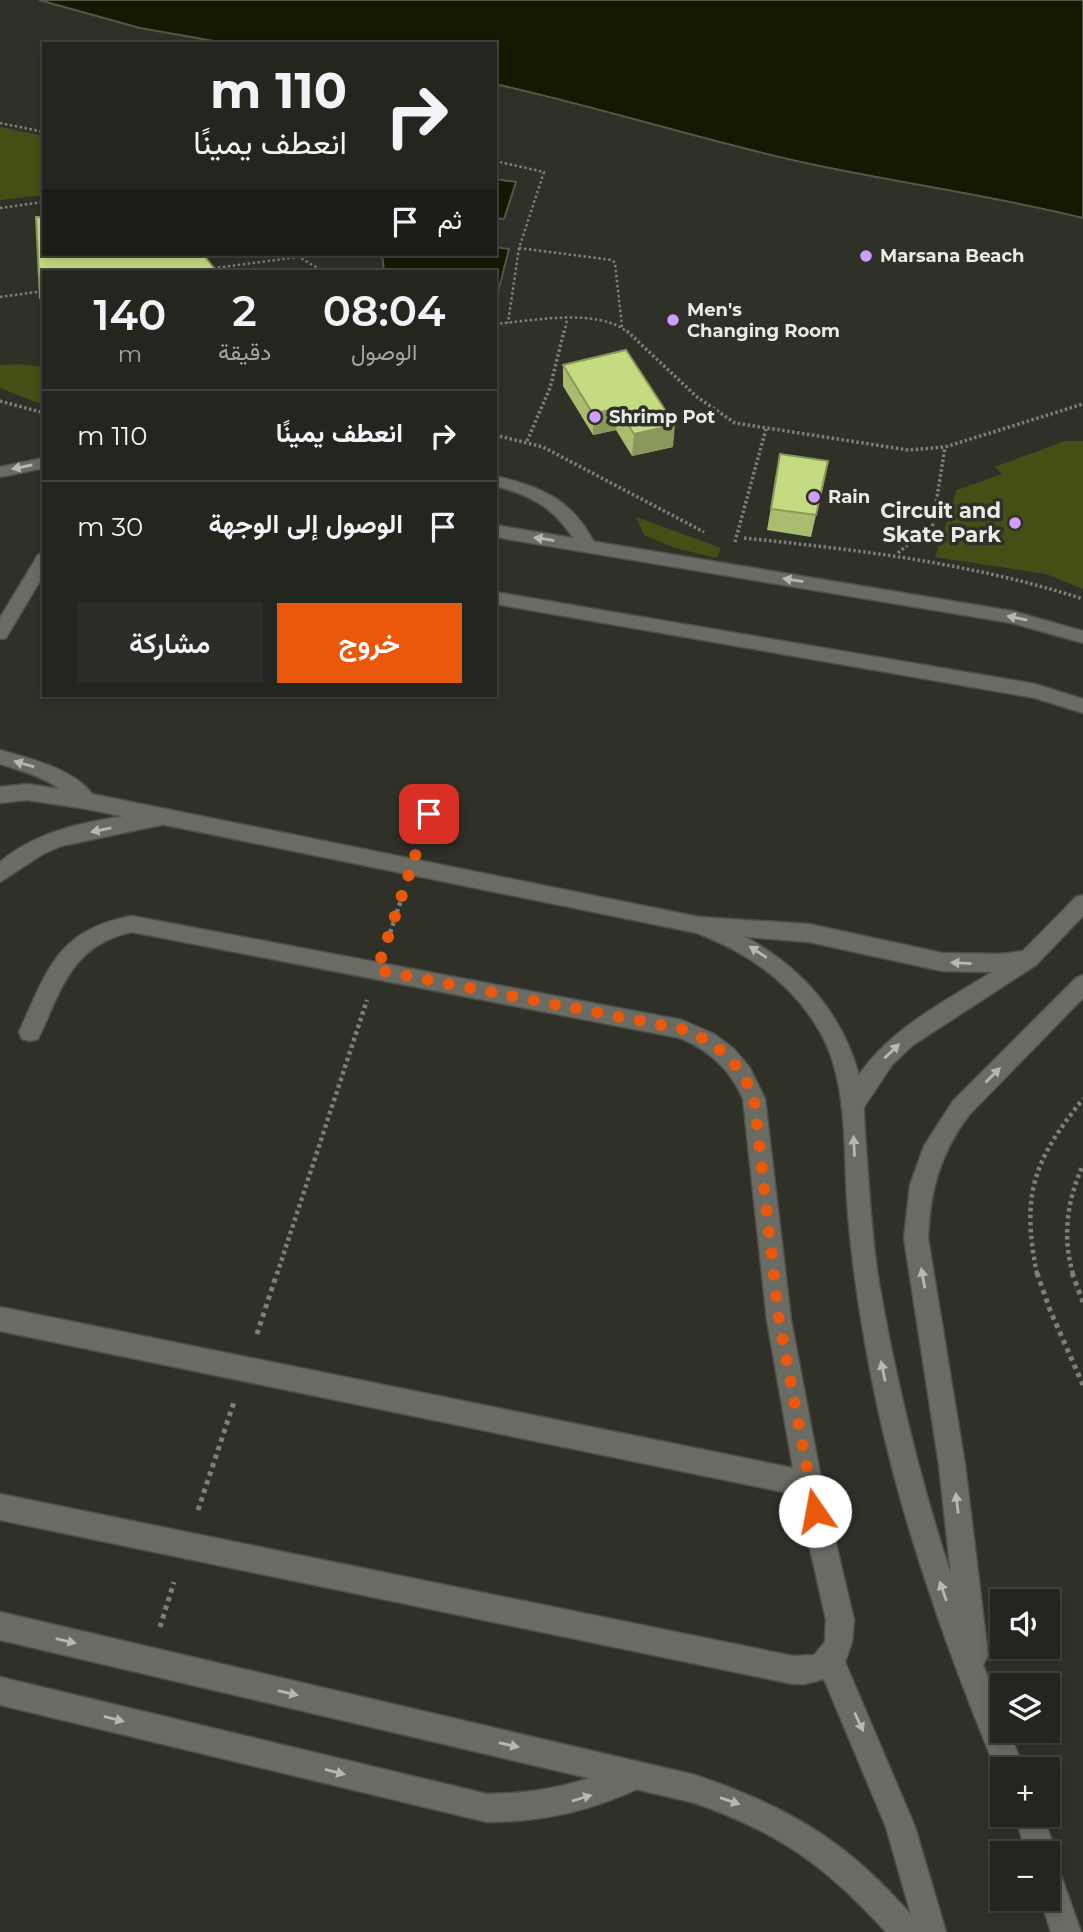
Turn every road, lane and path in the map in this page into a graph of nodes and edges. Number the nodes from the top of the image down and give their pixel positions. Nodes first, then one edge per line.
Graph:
1 (0, 123) edge
2 (42, 132) edge
3 (497, 161) edge
4 (42, 202) edge
5 (0, 208) edge
6 (519, 248) junction
7 (291, 256) edge
8 (299, 256) edge
9 (251, 263) junction
10 (201, 270) edge
11 (254, 270) edge
12 (321, 270) edge
13 (42, 291) edge
14 (0, 297) edge
15 (567, 320) junction
16 (508, 323) junction
17 (497, 324) edge
18 (622, 327) junction
19 (0, 401) edge
20 (1083, 404) edge
21 (42, 412) edge
22 (766, 429) junction
23 (497, 435) edge
24 (527, 441) junction
25 (945, 447) junction
26 (42, 463) edge
27 (0, 472) edge
28 (497, 481) edge
29 (497, 531) edge
30 (713, 533) dead end
31 (725, 535) dead end
32 (736, 537) junction
33 (587, 547) junction
34 (898, 553) junction
35 (42, 562) edge
36 (727, 569) junction
37 (497, 598) edge
38 (1083, 599) edge
39 (0, 633) edge
40 (1083, 637) edge
41 (1083, 706) edge
42 (0, 757) edge
43 (0, 795) edge
44 (88, 801) junction
45 (429, 814) dead end
46 (168, 817) junction
47 (412, 867) junction
48 (0, 874) edge
49 (1083, 903) edge
50 (699, 925) junction
51 (1029, 959) junction
52 (377, 970) junction
53 (1083, 984) edge
54 (30, 1032) dead end
55 (1083, 1099) edge
56 (852, 1106) junction
57 (1083, 1166) edge
58 (1083, 1302) edge
59 (0, 1319) edge
60 (245, 1369) junction
61 (1083, 1385) edge
62 (809, 1484) junction
63 (0, 1507) edge
64 (186, 1546) junction
65 (0, 1626) edge
66 (830, 1660) junction
67 (149, 1661) junction
68 (0, 1691) edge
69 (978, 1692) junction
70 (1005, 1757) edge
71 (636, 1775) junction
72 (1059, 1911) edge
73 (906, 1932) edge
74 (931, 1932) edge
75 (1066, 1932) edge

1 - 2 path
3 - 6 path
4 - 5 path
6 - 16 path
6 - 18 path
7 - 9 path
8 - 12 path
9 - 10 path
9 - 11 path
13 - 14 path
15 - 16 path
15 - 18 path
15 - 24 path
16 - 17 path
18 - 22 path
19 - 21 path
20 - 25 path
22 - 25 path
22 - 32 path
23 - 24 path
24 - 30 path
25 - 34 path
26 -> 27 street
28 - 33 street
33 -> 29 street
31 - 32 path
32 - 34 path
32 - 36 path
33 - 36 street
34 - 38 path
35 - 39 street
40 -> 36 street
37 - 41 street
44 -> 42 street
43 - 44 street
44 - 46 street
45 - 47 path
46 - 47 street
46 -> 48 street
47 - 50 street
47 - 52 path
49 - 51 street
51 -> 50 street
56 -> 50 street
56 -> 51 street
52 - 54 street
52 - 60 path
52 - 62 street
69 -> 53 street
55 - 61 path
69 -> 56 street
57 - 58 path
59 - 60 street
60 - 62 street
60 - 64 path
62 - 66 street
63 - 64 street
64 - 66 street
64 - 67 path
65 -> 67 street
66 -> 74 street
67 -> 71 street
68 -> 71 street
69 - 70 street
71 -> 73 street
72 - 75 street

